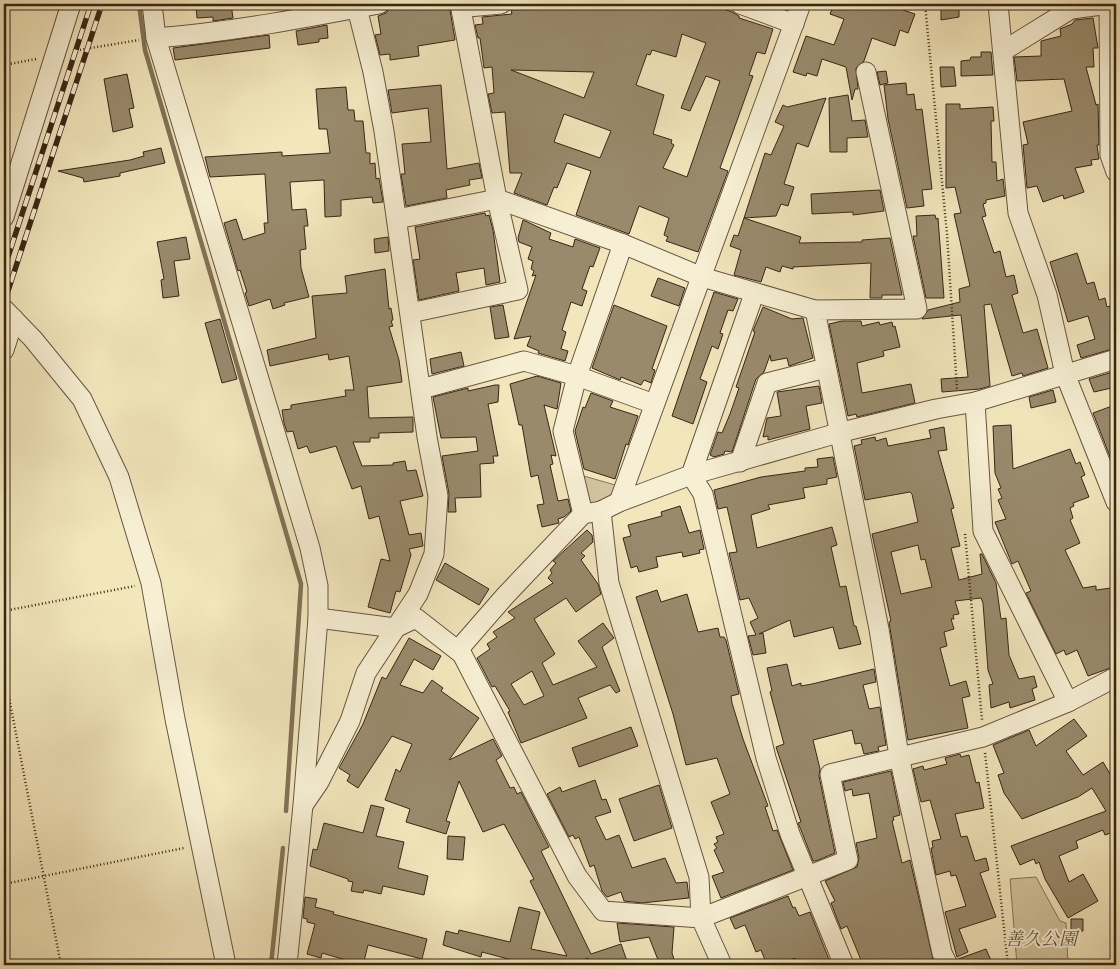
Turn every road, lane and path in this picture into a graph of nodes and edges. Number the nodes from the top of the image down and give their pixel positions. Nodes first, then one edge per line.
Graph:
1 (71, 4) edge
2 (152, 4) edge
3 (379, 4) edge
4 (460, 4) edge
5 (466, 4) edge
6 (500, 4) edge
7 (740, 4) edge
8 (802, 4) edge
9 (925, 4) edge
10 (998, 4) edge
11 (1109, 4) edge
12 (356, 6) edge
13 (794, 24) junction
14 (156, 38) junction
15 (1003, 51) junction
16 (53, 55) junction
17 (930, 58) dead end
18 (4, 65) edge
19 (866, 72) dead end
20 (1116, 172) edge
21 (497, 199) junction
22 (4, 217) edge
23 (397, 219) junction
24 (622, 244) junction
25 (702, 277) junction
26 (754, 294) junction
27 (815, 310) junction
28 (410, 313) junction
29 (9, 314) edge
30 (4, 350) edge
31 (1116, 359) edge
32 (826, 368) junction
33 (1065, 374) junction
34 (577, 376) junction
35 (421, 389) junction
36 (975, 402) junction
37 (654, 404) junction
38 (838, 433) junction
39 (740, 462) junction
40 (691, 475) junction
41 (619, 502) junction
42 (1116, 502) edge
43 (592, 513) junction
44 (151, 583) junction
45 (4, 611) edge
46 (318, 618) junction
47 (395, 628) junction
48 (458, 650) junction
49 (4, 672) edge
50 (1116, 677) edge
51 (1068, 702) junction
52 (899, 756) junction
53 (303, 805) junction
54 (203, 845) junction
55 (807, 875) junction
56 (43, 876) junction
57 (4, 884) edge
58 (701, 918) junction
59 (60, 965) edge
60 (226, 965) edge
61 (287, 965) edge
62 (722, 965) edge
63 (844, 965) edge
64 (948, 965) edge

1 - 16 street
2 - 14 street
3 - 12 street
4 - 21 street
5 - 6 street
7 - 13 street
8 - 13 street
9 - 17 path
10 - 15 street
11 - 15 street
11 - 20 street
12 - 14 street
12 - 23 street
13 - 25 street
14 - 16 path
14 - 46 street
15 - 33 street
16 - 18 path
16 - 22 street
19 - 27 street
21 - 23 street
21 - 24 street
21 - 28 street
23 - 28 street
24 - 25 street
24 - 34 street
25 - 26 street
25 - 37 street
26 - 27 street
26 - 40 street
27 - 32 street
28 - 35 street
29 - 30 street
29 - 44 street
31 - 33 street
32 - 38 street
32 - 39 street
33 - 36 street
33 - 42 street
34 - 35 street
34 - 37 street
34 - 43 street
35 - 47 street
36 - 38 street
36 - 51 street
37 - 41 street
38 - 39 street
38 - 52 street
39 - 40 street
40 - 41 street
40 - 55 street
41 - 43 street
43 - 48 street
43 - 58 street
44 - 45 path
44 - 54 street
46 - 47 street
46 - 53 street
47 - 48 street
47 - 53 street
48 - 58 street
49 - 56 path
50 - 51 street
51 - 52 street
52 - 55 street
52 - 64 street
53 - 61 street
54 - 56 path
54 - 60 street
55 - 58 street
55 - 63 street
56 - 57 path
56 - 59 path
58 - 62 street

